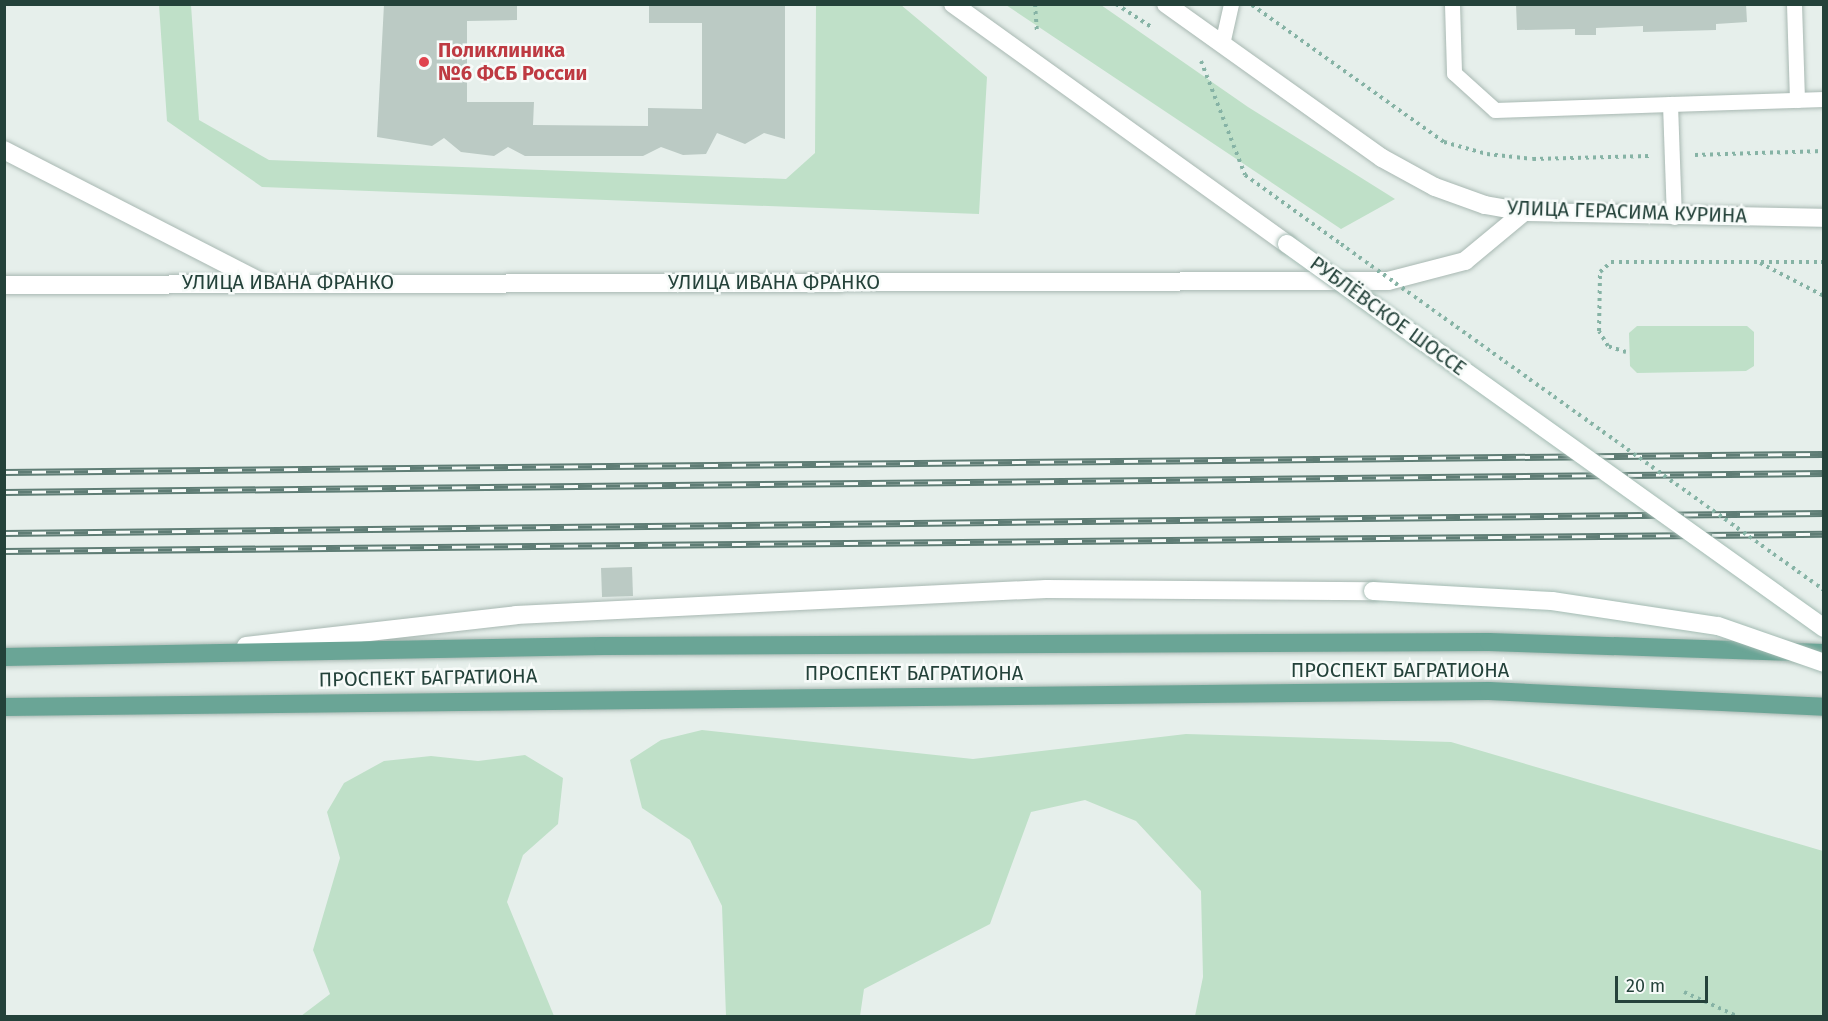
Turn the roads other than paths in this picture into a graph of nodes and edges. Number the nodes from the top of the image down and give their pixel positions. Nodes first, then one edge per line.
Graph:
1 (953, 4) edge
2 (1166, 4) edge
3 (1231, 4) edge
4 (1452, 4) edge
5 (1794, 4) edge
6 (1222, 44) junction
7 (1824, 99) edge
8 (1797, 100) junction
9 (1670, 104) junction
10 (4, 150) edge
11 (1524, 212) junction
12 (1674, 217) junction
13 (1824, 218) edge
14 (262, 282) junction
15 (4, 285) edge
16 (1824, 628) edge
17 (180, 653) junction
18 (1824, 653) edge
19 (4, 657) edge
20 (1824, 663) edge
21 (4, 707) edge
22 (1824, 707) edge

1 - 16 street, РУБЛЁВСКОЕ ШОССЕ, bridge
2 - 6 street, УЛИЦА ГЕРАСИМА КУРИНА
3 - 6 lane
4 - 9 lane
5 - 8 lane
6 - 11 street, УЛИЦА ГЕРАСИМА КУРИНА
7 - 8 lane
8 - 9 lane
9 - 12 lane
10 - 14 street
11 - 12 street, УЛИЦА ГЕРАСИМА КУРИНА
11 - 14 street, УЛИЦА ИВАНА ФРАНКО
12 - 13 street, УЛИЦА ГЕРАСИМА КУРИНА
14 - 15 street, УЛИЦА ИВАНА ФРАНКО
17 - 18 main road, ПРОСПЕКТ БАГРАТИОНА
17 - 19 main road, ПРОСПЕКТ БАГРАТИОНА
17 - 20 street, bridge
21 - 22 main road, ПРОСПЕКТ БАГРАТИОНА

